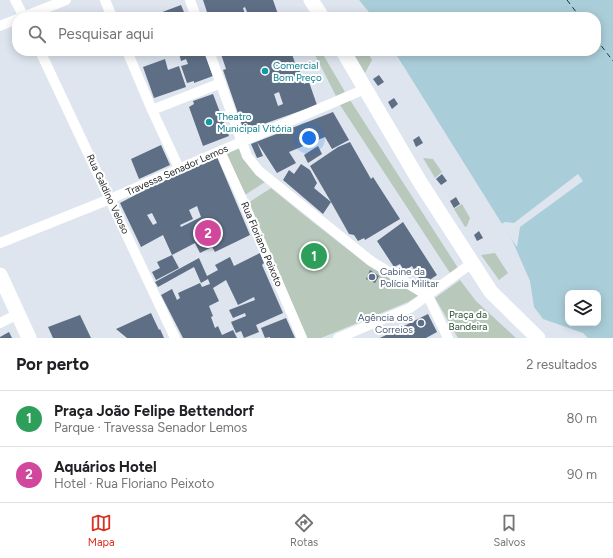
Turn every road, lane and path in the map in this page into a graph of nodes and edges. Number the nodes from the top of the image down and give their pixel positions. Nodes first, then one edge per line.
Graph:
1 (15, 0) edge
2 (66, 0) edge
3 (105, 0) edge
4 (190, 0) edge
5 (311, 0) edge
6 (21, 12) edge
7 (36, 12) edge
8 (110, 12) edge
9 (194, 12) edge
10 (319, 12) edge
11 (12, 21) edge
12 (0, 26) edge
13 (42, 56) edge
14 (128, 56) edge
15 (211, 56) edge
16 (346, 56) edge
17 (221, 83) junction
18 (365, 88) junction
19 (152, 110) junction
20 (242, 141) junction
21 (220, 151) junction
22 (179, 168) junction
23 (110, 199) junction
24 (0, 243) edge
25 (472, 263) junction
26 (0, 275) edge
27 (428, 296) junction
28 (18, 314) junction
29 (0, 323) edge
30 (29, 338) edge
31 (175, 338) edge
32 (302, 338) edge
33 (338, 338) edge
34 (448, 338) edge
35 (538, 338) edge

1 - 6 street
2 - 7 street
3 - 8 street
4 - 9 street
5 - 10 street
11 - 12 street
13 - 23 street, Rua Galdino Veloso
14 - 19 street
15 - 17 street
16 - 18 street
17 - 19 street
17 - 20 street
18 - 20 street, Travessa Senador Lemos
18 - 25 street
19 - 22 street
20 - 21 street, Travessa Senador Lemos
20 - 27 street
21 - 22 street, Travessa Senador Lemos
21 - 32 street, Rua Floriano Peixoto
22 - 23 street, Travessa Senador Lemos
23 - 24 street, Travessa Senador Lemos
23 - 31 street, Rua Galdino Veloso
25 - 27 street
25 - 35 street
26 - 28 street
27 - 33 street
27 - 34 street
28 - 29 street
28 - 30 street

